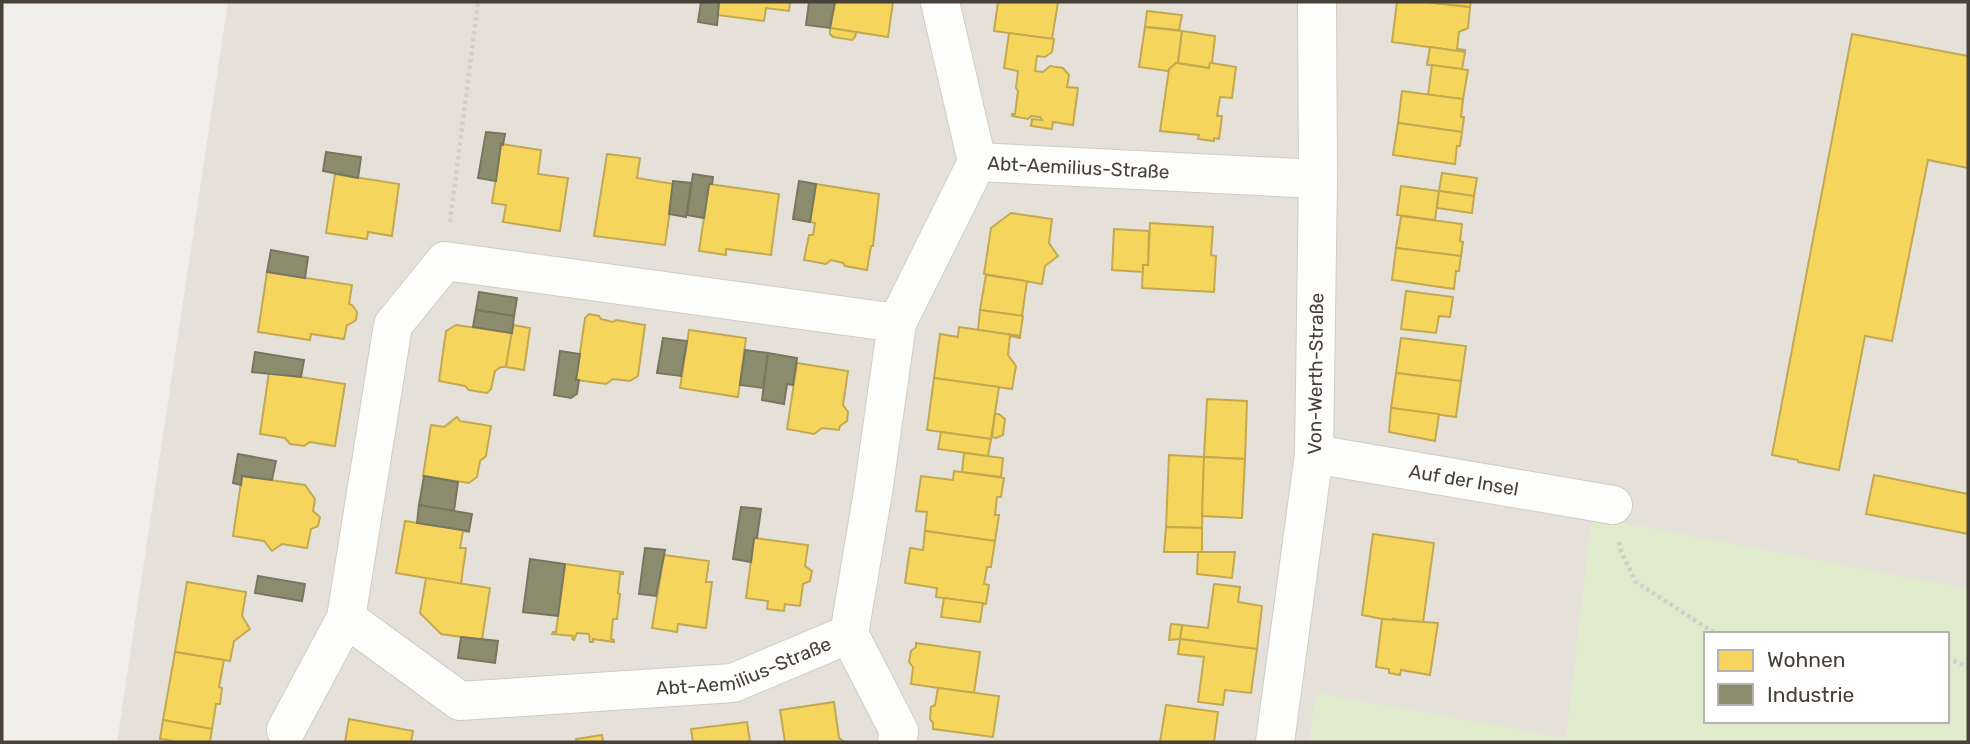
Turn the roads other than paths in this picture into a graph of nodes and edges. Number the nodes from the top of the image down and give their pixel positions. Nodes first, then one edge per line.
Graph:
1 (940, 2) edge
2 (1317, 2) edge
3 (977, 162) junction
4 (1318, 179) junction
5 (897, 323) junction
6 (1314, 454) junction
7 (1613, 505) road end
8 (346, 618) junction
9 (849, 634) junction
10 (286, 730) dead end
11 (897, 742) edge
12 (1275, 742) edge

1 - 3 street
2 - 4 street, Von-Werth-Straße
3 - 4 street, Abt-Aemilius-Straße
3 - 5 street, Abt-Aemilius-Straße
4 - 6 street, Von-Werth-Straße
5 - 8 street
5 - 9 street, Abt-Aemilius-Straße
6 - 7 street, Auf der Insel
6 - 12 street, Von-Werth-Straße
8 - 9 street, Abt-Aemilius-Straße
8 - 10 street
9 - 11 street

